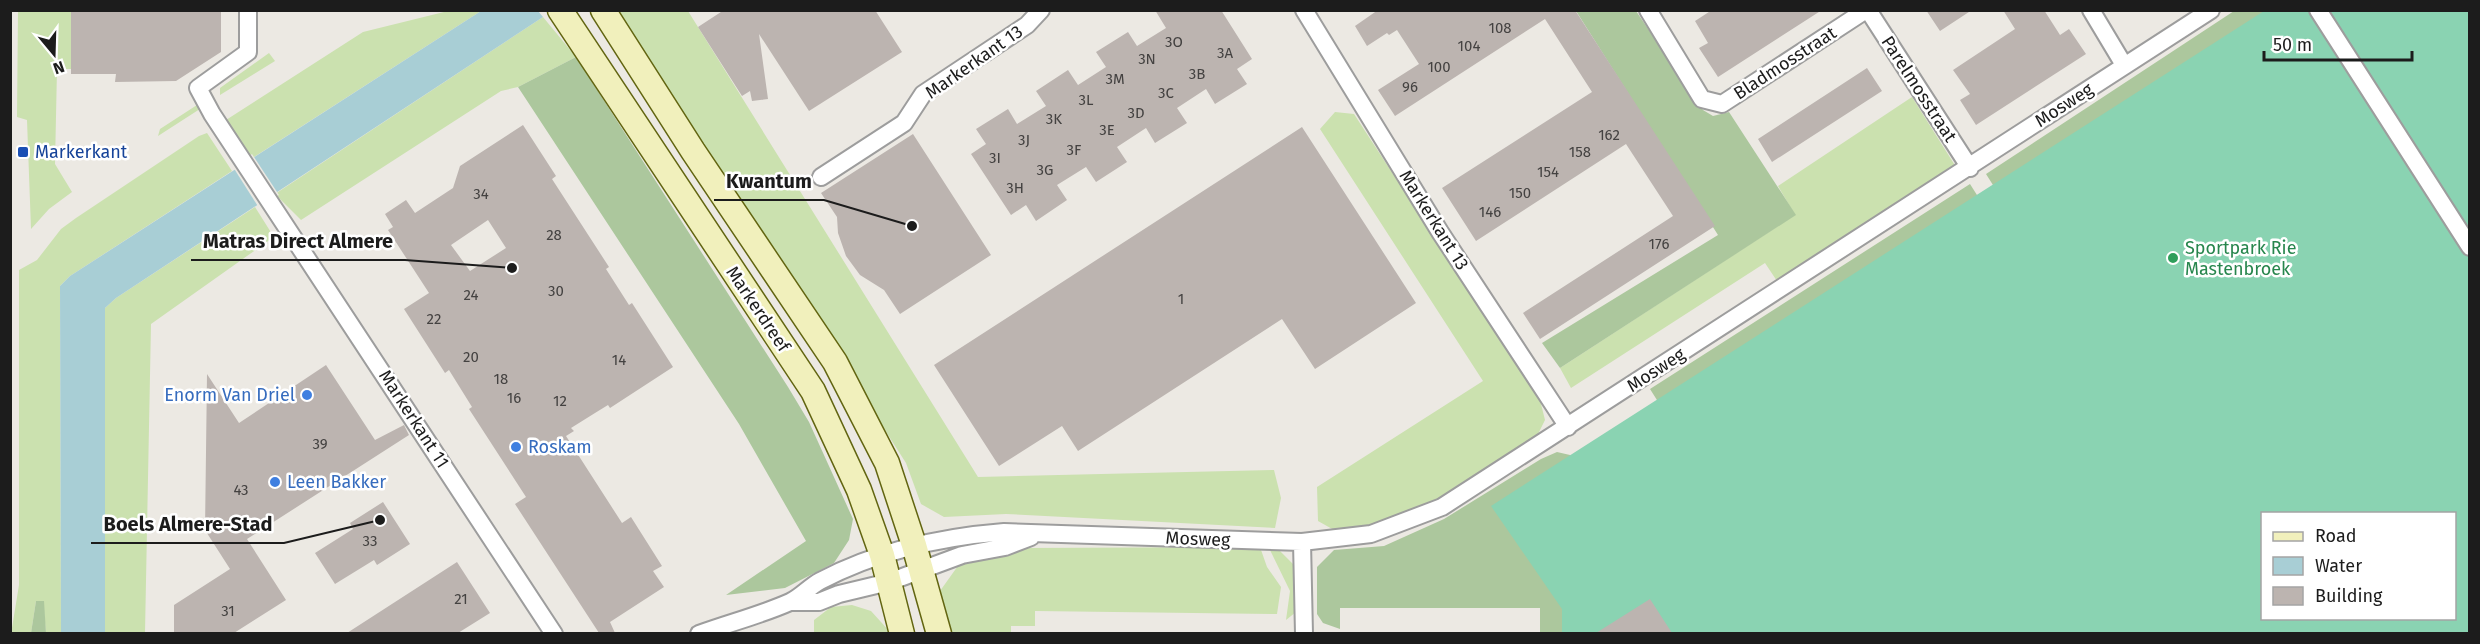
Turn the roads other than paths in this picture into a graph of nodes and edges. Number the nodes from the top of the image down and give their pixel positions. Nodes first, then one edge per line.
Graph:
1 (248, 10) edge
2 (560, 10) edge
3 (603, 10) edge
4 (1041, 10) edge
5 (1304, 10) edge
6 (1648, 10) edge
7 (1867, 10) edge
8 (2091, 10) edge
9 (2211, 10) edge
10 (2318, 10) edge
11 (2124, 65) junction
12 (1970, 168) junction
13 (820, 177) dead end
14 (2469, 247) edge
15 (1568, 427) junction
16 (1041, 533) junction
17 (1302, 542) junction
18 (914, 545) junction
19 (882, 555) junction
20 (922, 570) junction
21 (889, 582) junction
22 (791, 602) junction
23 (554, 633) edge
24 (699, 633) edge
25 (902, 633) edge
26 (939, 633) edge
27 (1304, 633) edge

1 - 23 street, Markerkant 11
2 - 19 main road, Markerdreef
3 - 18 main road, Markerdreef
4 - 13 street, Markerkant 13
5 - 15 street, Markerkant 13
6 - 7 street, Bladmosstraat
7 - 12 street, Parelmosstraat
8 - 11 street
9 - 11 street, Mosweg
10 - 14 street
11 - 12 street, Mosweg
12 - 15 street, Mosweg
15 - 17 street, Mosweg
16 - 17 street, Mosweg
16 - 18 street, Mosweg
16 - 20 street, Mosweg
17 - 27 street
18 - 19 street, Mosweg
18 - 20 main road, Markerdreef
19 - 21 main road, Markerdreef
19 - 22 street, Mosweg
20 - 21 street, Mosweg
20 - 26 main road, Markerdreef
21 - 22 street, Mosweg
21 - 25 main road, Markerdreef
22 - 24 street

